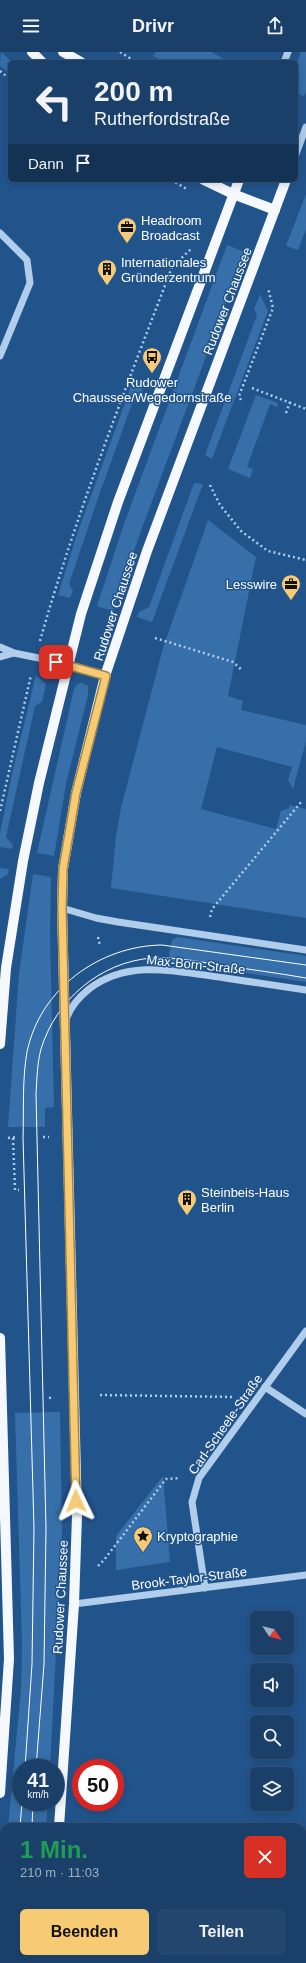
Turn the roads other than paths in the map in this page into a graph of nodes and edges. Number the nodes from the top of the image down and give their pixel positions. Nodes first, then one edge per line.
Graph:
1 (32, 52) edge
2 (63, 52) edge
3 (40, 60) edge
4 (77, 60) edge
5 (306, 127) edge
6 (298, 149) edge
7 (208, 182) edge
8 (238, 182) edge
9 (285, 182) edge
10 (234, 194) junction
11 (275, 210) junction
12 (0, 233) edge
13 (0, 356) edge
14 (0, 647) edge
15 (14, 653) junction
16 (0, 657) edge
17 (68, 664) junction
18 (106, 676) junction
19 (62, 908) junction
20 (306, 950) edge
21 (306, 990) edge
22 (64, 1030) junction
23 (0, 1044) edge
24 (306, 1331) edge
25 (0, 1338) edge
26 (265, 1387) junction
27 (306, 1414) edge
28 (1, 1433) edge
29 (306, 1575) edge
30 (205, 1588) junction
31 (74, 1604) junction
32 (0, 1793) edge
33 (60, 1823) edge

1 - 3 main road
2 - 4 main road
5 - 6 street
7 - 10 main road
8 - 10 main road
9 - 11 main road, Rudower Chaussee
10 - 11 main road
10 - 17 main road
11 - 18 main road, Rudower Chaussee
12 - 13 street
14 - 15 street
15 - 16 street
15 - 17 street
17 - 18 street
17 - 23 main road
18 - 19 main road, Rudower Chaussee
19 - 20 street
19 - 22 main road, Rudower Chaussee
21 - 22 street, Max-Born-Straße
22 - 31 main road, Rudower Chaussee
24 - 26 street, Carl-Scheele-Straße
25 - 28 main road
26 - 27 street
26 - 30 street, Carl-Scheele-Straße
28 - 32 main road
29 - 30 street, Brook-Taylor-Straße
30 - 31 street, Brook-Taylor-Straße
31 - 33 main road, Rudower Chaussee

